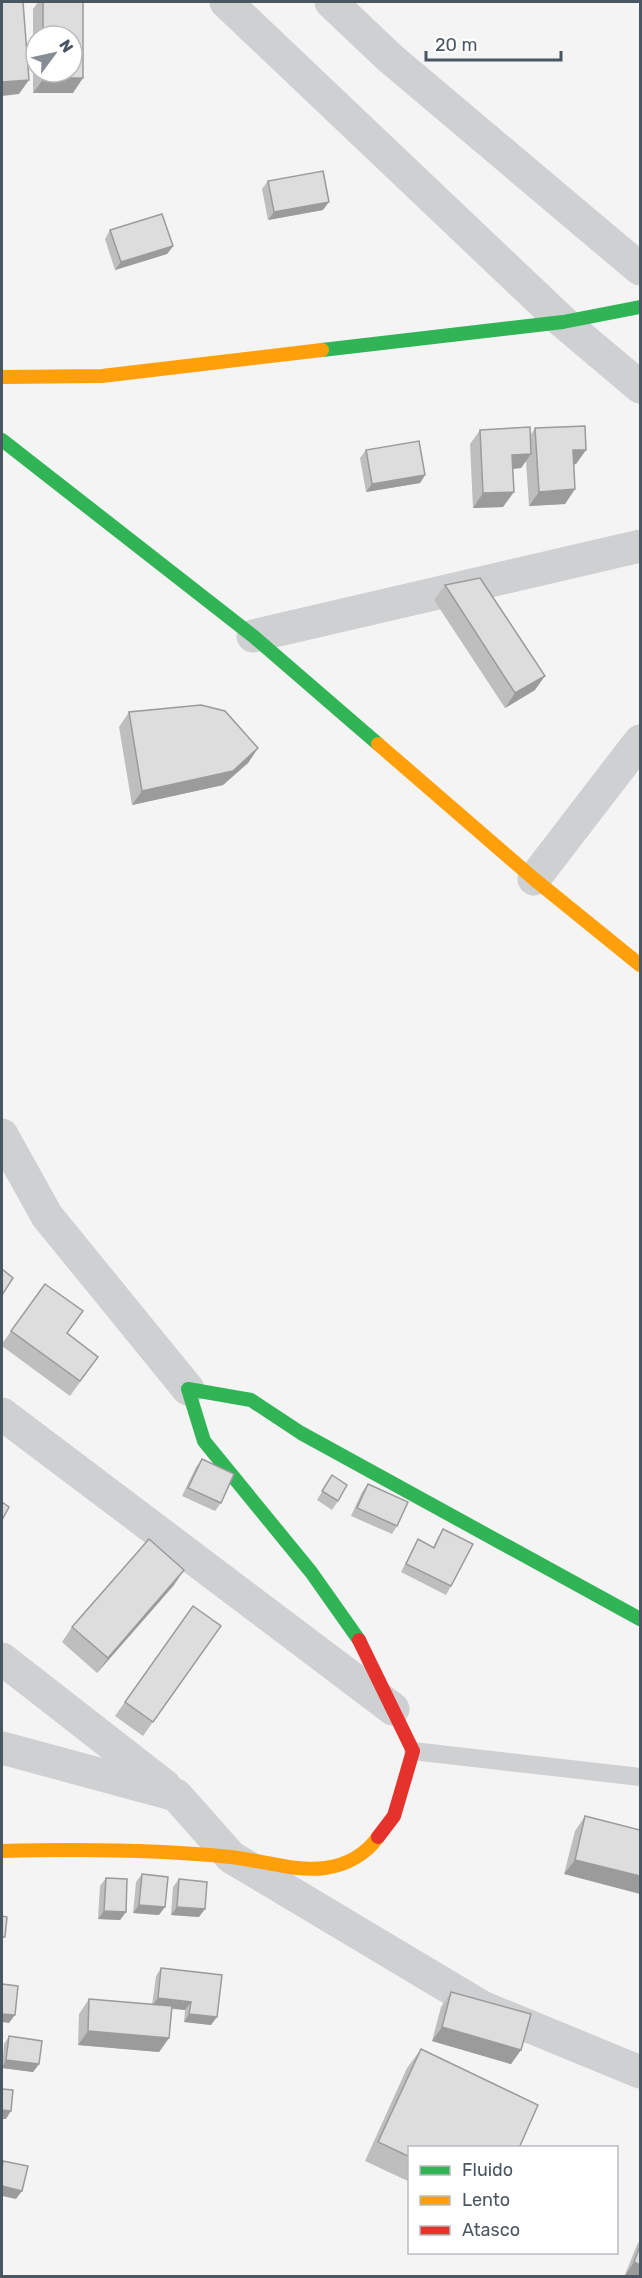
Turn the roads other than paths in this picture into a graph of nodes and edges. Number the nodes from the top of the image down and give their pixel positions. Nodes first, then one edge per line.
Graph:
1 (226, 2) edge
2 (331, 2) edge
3 (358, 2) edge
4 (390, 58) junction
5 (640, 269) edge
6 (640, 308) edge
7 (563, 322) junction
8 (2, 377) edge
9 (640, 387) edge
10 (2, 440) edge
11 (640, 546) edge
12 (253, 636) junction
13 (640, 741) edge
14 (534, 879) junction
15 (640, 965) edge
16 (2, 1135) edge
17 (188, 1389) junction
18 (2, 1414) edge
19 (640, 1618) edge
20 (2, 1659) edge
21 (393, 1709) junction
22 (2, 1748) edge
23 (413, 1751) junction
24 (640, 1777) edge
25 (176, 1795) junction
26 (2, 1851) edge
27 (231, 1857) junction
28 (640, 2072) edge

1 - 7 street
2 - 4 street
3 - 4 street
4 - 5 street
6 - 7 street
7 - 8 street
7 - 9 street
10 - 12 street
11 - 12 street
12 - 14 street
13 - 14 street
14 - 15 street
16 - 17 street
17 - 19 street
17 - 21 street
18 - 21 street
20 - 25 street
21 - 23 street
22 - 25 street
23 - 24 lane
23 - 27 street
25 - 27 street
26 - 27 street
27 - 28 street

